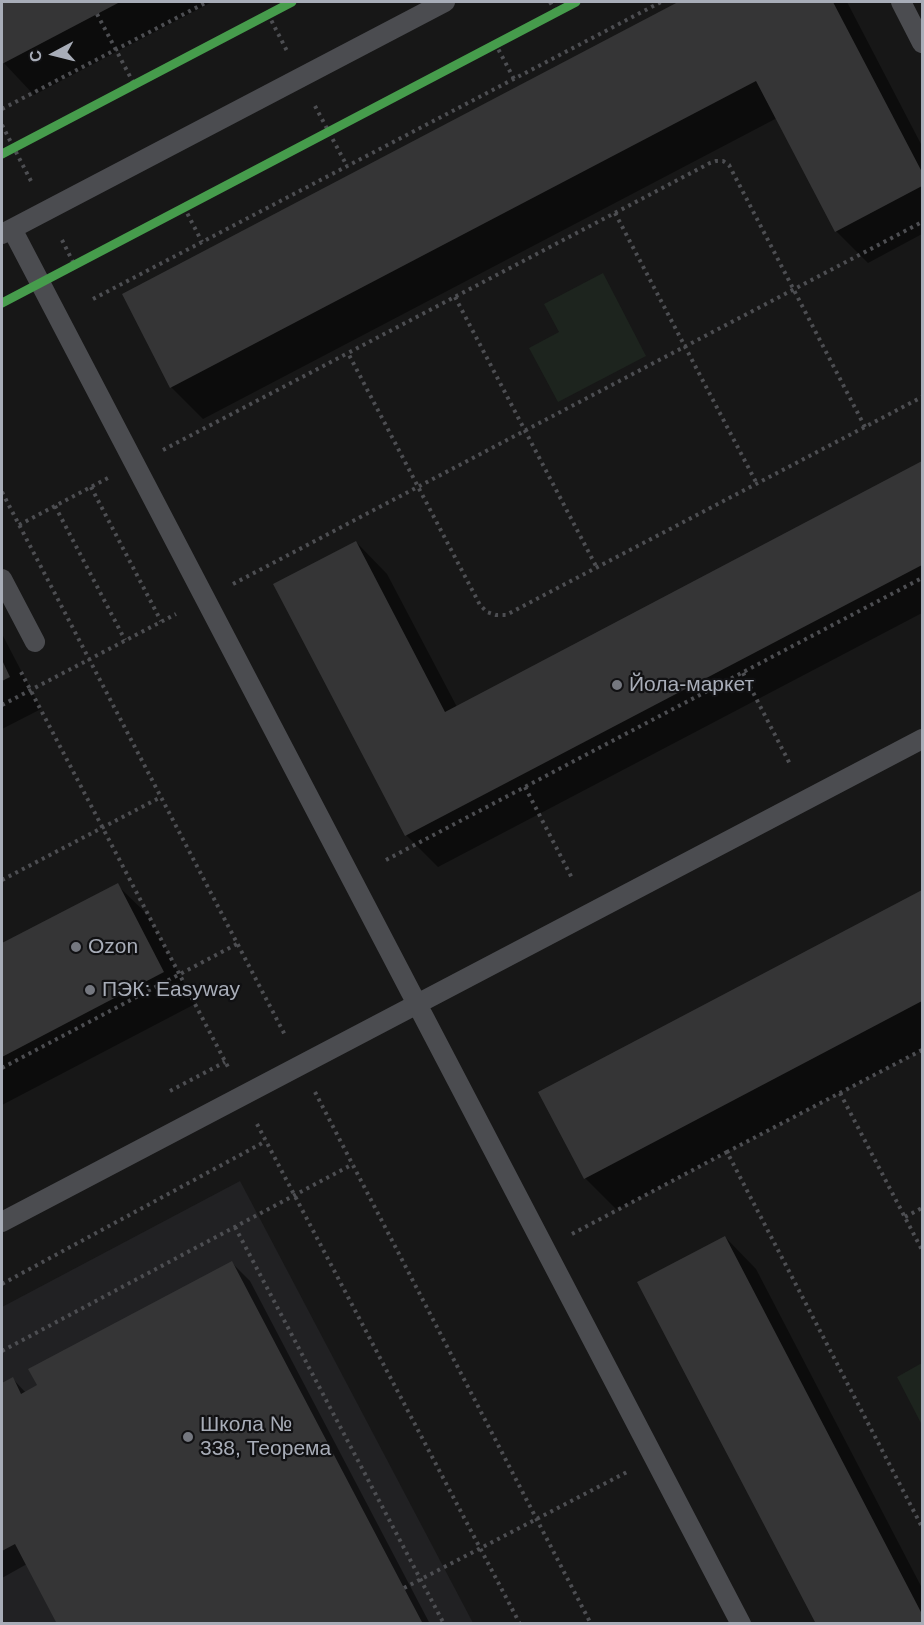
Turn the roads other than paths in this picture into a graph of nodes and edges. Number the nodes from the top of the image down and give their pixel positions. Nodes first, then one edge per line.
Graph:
1 (445, 2) edge
2 (901, 2) edge
3 (922, 43) edge
4 (7, 231) edge
5 (2, 579) edge
6 (35, 642) dead end
7 (922, 739) edge
8 (417, 1004) junction
9 (2, 1222) edge
10 (741, 1623) edge

1 - 4 lane
2 - 3 lane
4 - 8 lane
5 - 6 lane
7 - 8 lane
8 - 9 lane
8 - 10 lane

